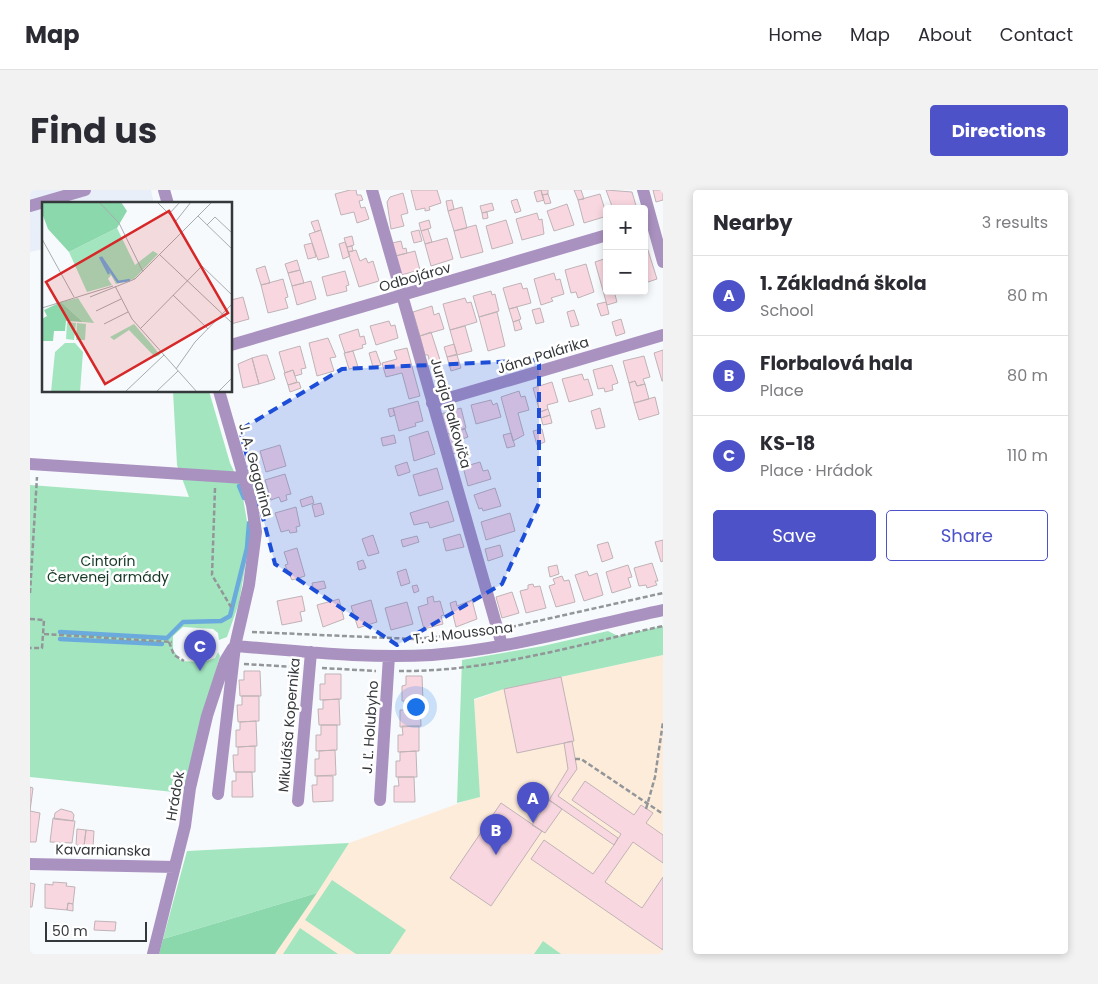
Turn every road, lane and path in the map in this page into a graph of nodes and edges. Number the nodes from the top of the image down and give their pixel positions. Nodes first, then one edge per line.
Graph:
1 (85, 190) edge
2 (372, 190) edge
3 (643, 190) edge
4 (42, 196) edge
5 (30, 206) edge
6 (653, 222) edge
7 (603, 236) edge
8 (663, 262) edge
9 (401, 297) junction
10 (663, 335) edge
11 (232, 345) edge
12 (219, 392) edge
13 (432, 403) junction
14 (34, 464) edge
15 (215, 477) junction
16 (244, 478) junction
17 (30, 593) edge
18 (663, 593) edge
19 (663, 610) edge
20 (30, 619) edge
21 (239, 627) junction
22 (498, 630) junction
23 (44, 634) junction
24 (502, 645) junction
25 (235, 646) junction
26 (30, 648) edge
27 (311, 652) junction
28 (389, 656) junction
29 (184, 661) dead end
30 (663, 722) edge
31 (575, 759) dead end
32 (218, 794) dead end
33 (380, 800) dead end
34 (298, 801) dead end
35 (648, 804) junction
36 (646, 809) dead end
37 (663, 814) edge
38 (30, 864) edge
39 (175, 866) junction
40 (153, 954) edge

1 - 4 street
2 - 9 street, Juraja Palkoviča
3 - 6 street
4 - 5 street
6 - 8 street
7 - 9 street, Odbojárov
9 - 11 street, Odbojárov
9 - 13 street, Juraja Palkoviča
10 - 13 street, Jána Palárika
12 - 16 street, J. A. Gagarina
13 - 22 street, Juraja Palkoviča
14 - 15 street
14 - 17 path
15 - 16 street
15 - 21 path
16 - 21 street, J. A. Gagarina
18 - 22 path
19 - 24 street, T. J. Moussona
20 - 23 path
21 - 22 path
21 - 25 street, J. A. Gagarina
22 - 24 street, Juraja Palkoviča
23 - 26 path
23 - 29 path
24 - 28 street, T. J. Moussona
25 - 27 street, T. J. Moussona
25 - 32 street, J. A. Gagarina
25 - 39 street, Hrádok
27 - 28 street, T. J. Moussona
27 - 34 street, Mikuláša Kopernika
28 - 33 street, J. Ľ. Holubyho
30 - 35 path
31 - 35 path
35 - 36 path
35 - 37 path
38 - 39 street, Kavarnianska
39 - 40 street, Hrádok

